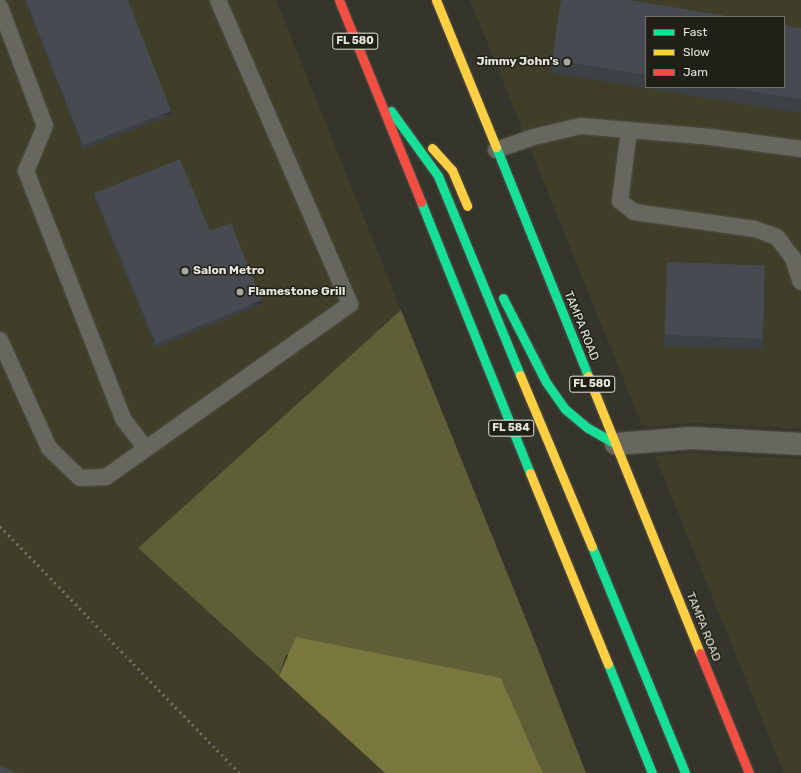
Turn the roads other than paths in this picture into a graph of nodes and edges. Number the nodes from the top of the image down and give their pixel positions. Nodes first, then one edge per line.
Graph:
1 (218, 0) edge
2 (339, 0) edge
3 (436, 0) edge
4 (0, 7) edge
5 (371, 83) junction
6 (629, 130) junction
7 (801, 149) edge
8 (496, 150) junction
9 (470, 214) dead end
10 (801, 282) edge
11 (499, 287) dead end
12 (0, 340) edge
13 (616, 444) junction
14 (801, 444) edge
15 (146, 448) junction
16 (749, 771) edge
17 (652, 773) edge
18 (685, 773) edge

1 - 15 lane
2 - 5 main road, FL 580
3 - 8 main road, TAMPA ROAD / FL 580
4 - 15 lane
5 - 9 main road
5 - 17 main road, FL 584
5 - 18 main road, FL 580
6 - 7 lane
6 - 8 lane
6 - 10 lane
8 - 13 main road, TAMPA ROAD / FL 580
11 - 13 main road
12 - 15 lane
13 - 14 street
13 - 16 main road, TAMPA ROAD / FL 580

